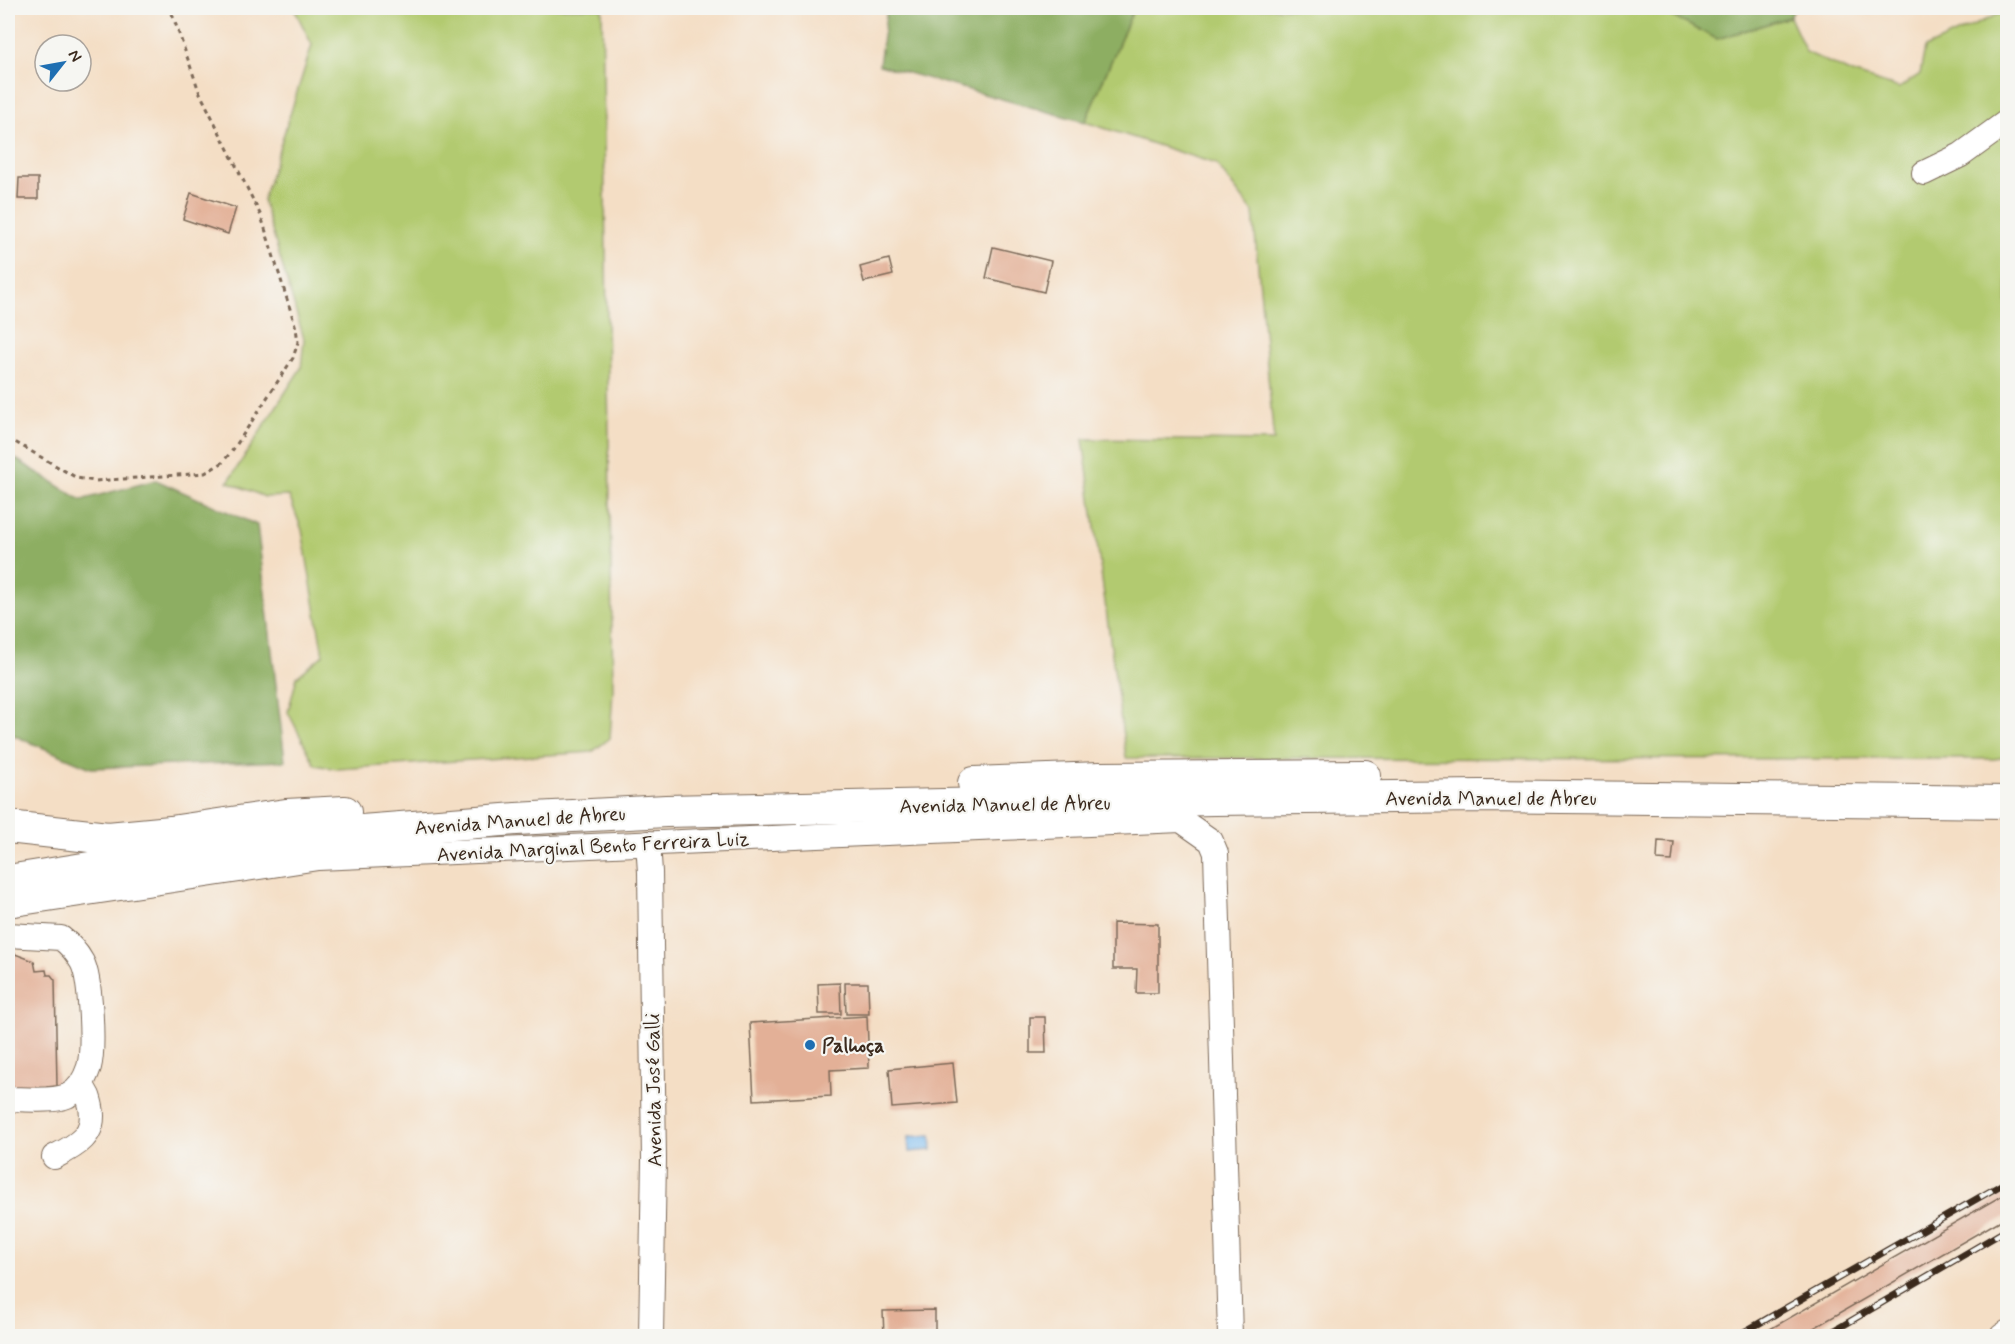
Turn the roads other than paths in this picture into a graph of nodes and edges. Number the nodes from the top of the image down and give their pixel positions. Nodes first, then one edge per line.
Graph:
1 (2007, 122) edge
2 (1924, 173) dead end
3 (2007, 780) edge
4 (2007, 802) edge
5 (8, 827) edge
6 (648, 843) junction
7 (8, 881) edge
8 (38, 900) junction
9 (8, 905) edge
10 (8, 935) edge
11 (36, 937) junction
12 (81, 1086) junction
13 (8, 1099) edge
14 (54, 1157) dead end
15 (2007, 1332) edge
16 (651, 1336) edge
17 (1230, 1336) edge
18 (2002, 1336) edge

1 - 2 street
3 - 5 main road, Avenida Manuel de Abreu
4 - 7 main road, Avenida Manuel de Abreu
6 - 8 street, Avenida Marginal Bento Ferreira Luiz
6 - 16 street, Avenida José Galli
6 - 17 street, Avenida Marginal Bento Ferreira Luiz
8 - 9 street, Avenida Marginal Bento Ferreira Luiz
8 - 11 street
10 - 11 street
11 - 12 street
12 - 13 street
12 - 14 street
15 - 18 street

